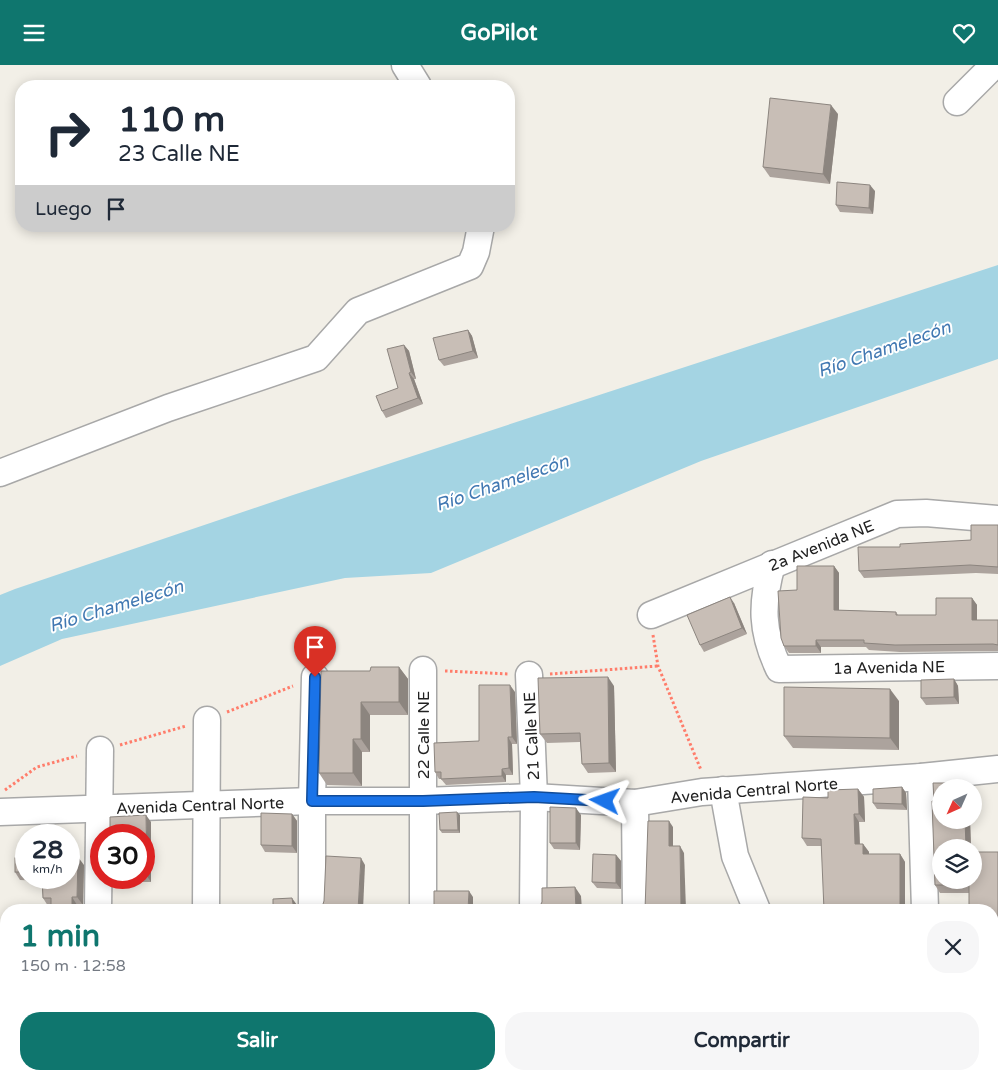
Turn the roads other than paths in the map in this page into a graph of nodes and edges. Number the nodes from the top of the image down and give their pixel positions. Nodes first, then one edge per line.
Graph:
1 (405, 65) edge
2 (994, 65) edge
3 (414, 80) edge
4 (957, 102) dead end
5 (480, 232) edge
6 (0, 473) edge
7 (998, 519) edge
8 (772, 564) junction
9 (651, 615) road end
10 (998, 666) edge
11 (423, 670) dead end
12 (529, 675) dead end
13 (315, 677) dead end
14 (208, 720) dead end
15 (100, 750) dead end
16 (998, 769) edge
17 (921, 777) junction
18 (716, 791) junction
19 (534, 797) junction
20 (312, 801) junction
21 (423, 801) junction
22 (635, 803) junction
23 (206, 805) junction
24 (100, 809) junction
25 (0, 812) edge
26 (98, 904) edge
27 (206, 904) edge
28 (312, 904) edge
29 (423, 904) edge
30 (533, 904) edge
31 (636, 904) edge
32 (755, 904) edge
33 (926, 904) edge

1 - 3 street
2 - 4 street
5 - 6 street
7 - 8 street, 2a Avenida NE
8 - 9 street, 2a Avenida NE
8 - 10 street, 1a Avenida NE
11 - 21 street, 22 Calle NE
12 - 19 street, 21 Calle NE
13 - 20 street
14 - 23 street
15 - 24 street
16 - 17 street, Avenida Central Norte
17 - 18 street, Avenida Central Norte
17 - 33 street
18 - 22 street, Avenida Central Norte
18 - 32 street
19 - 21 street, Avenida Central Norte
19 - 22 street, Avenida Central Norte
19 - 30 street, 21 Calle NE
20 - 21 street, Avenida Central Norte
20 - 23 street, Avenida Central Norte
20 - 28 street
21 - 29 street, 22 Calle NE
22 - 31 street
23 - 24 street, Avenida Central Norte
23 - 27 street
24 - 25 street, Avenida Central Norte
24 - 26 street

